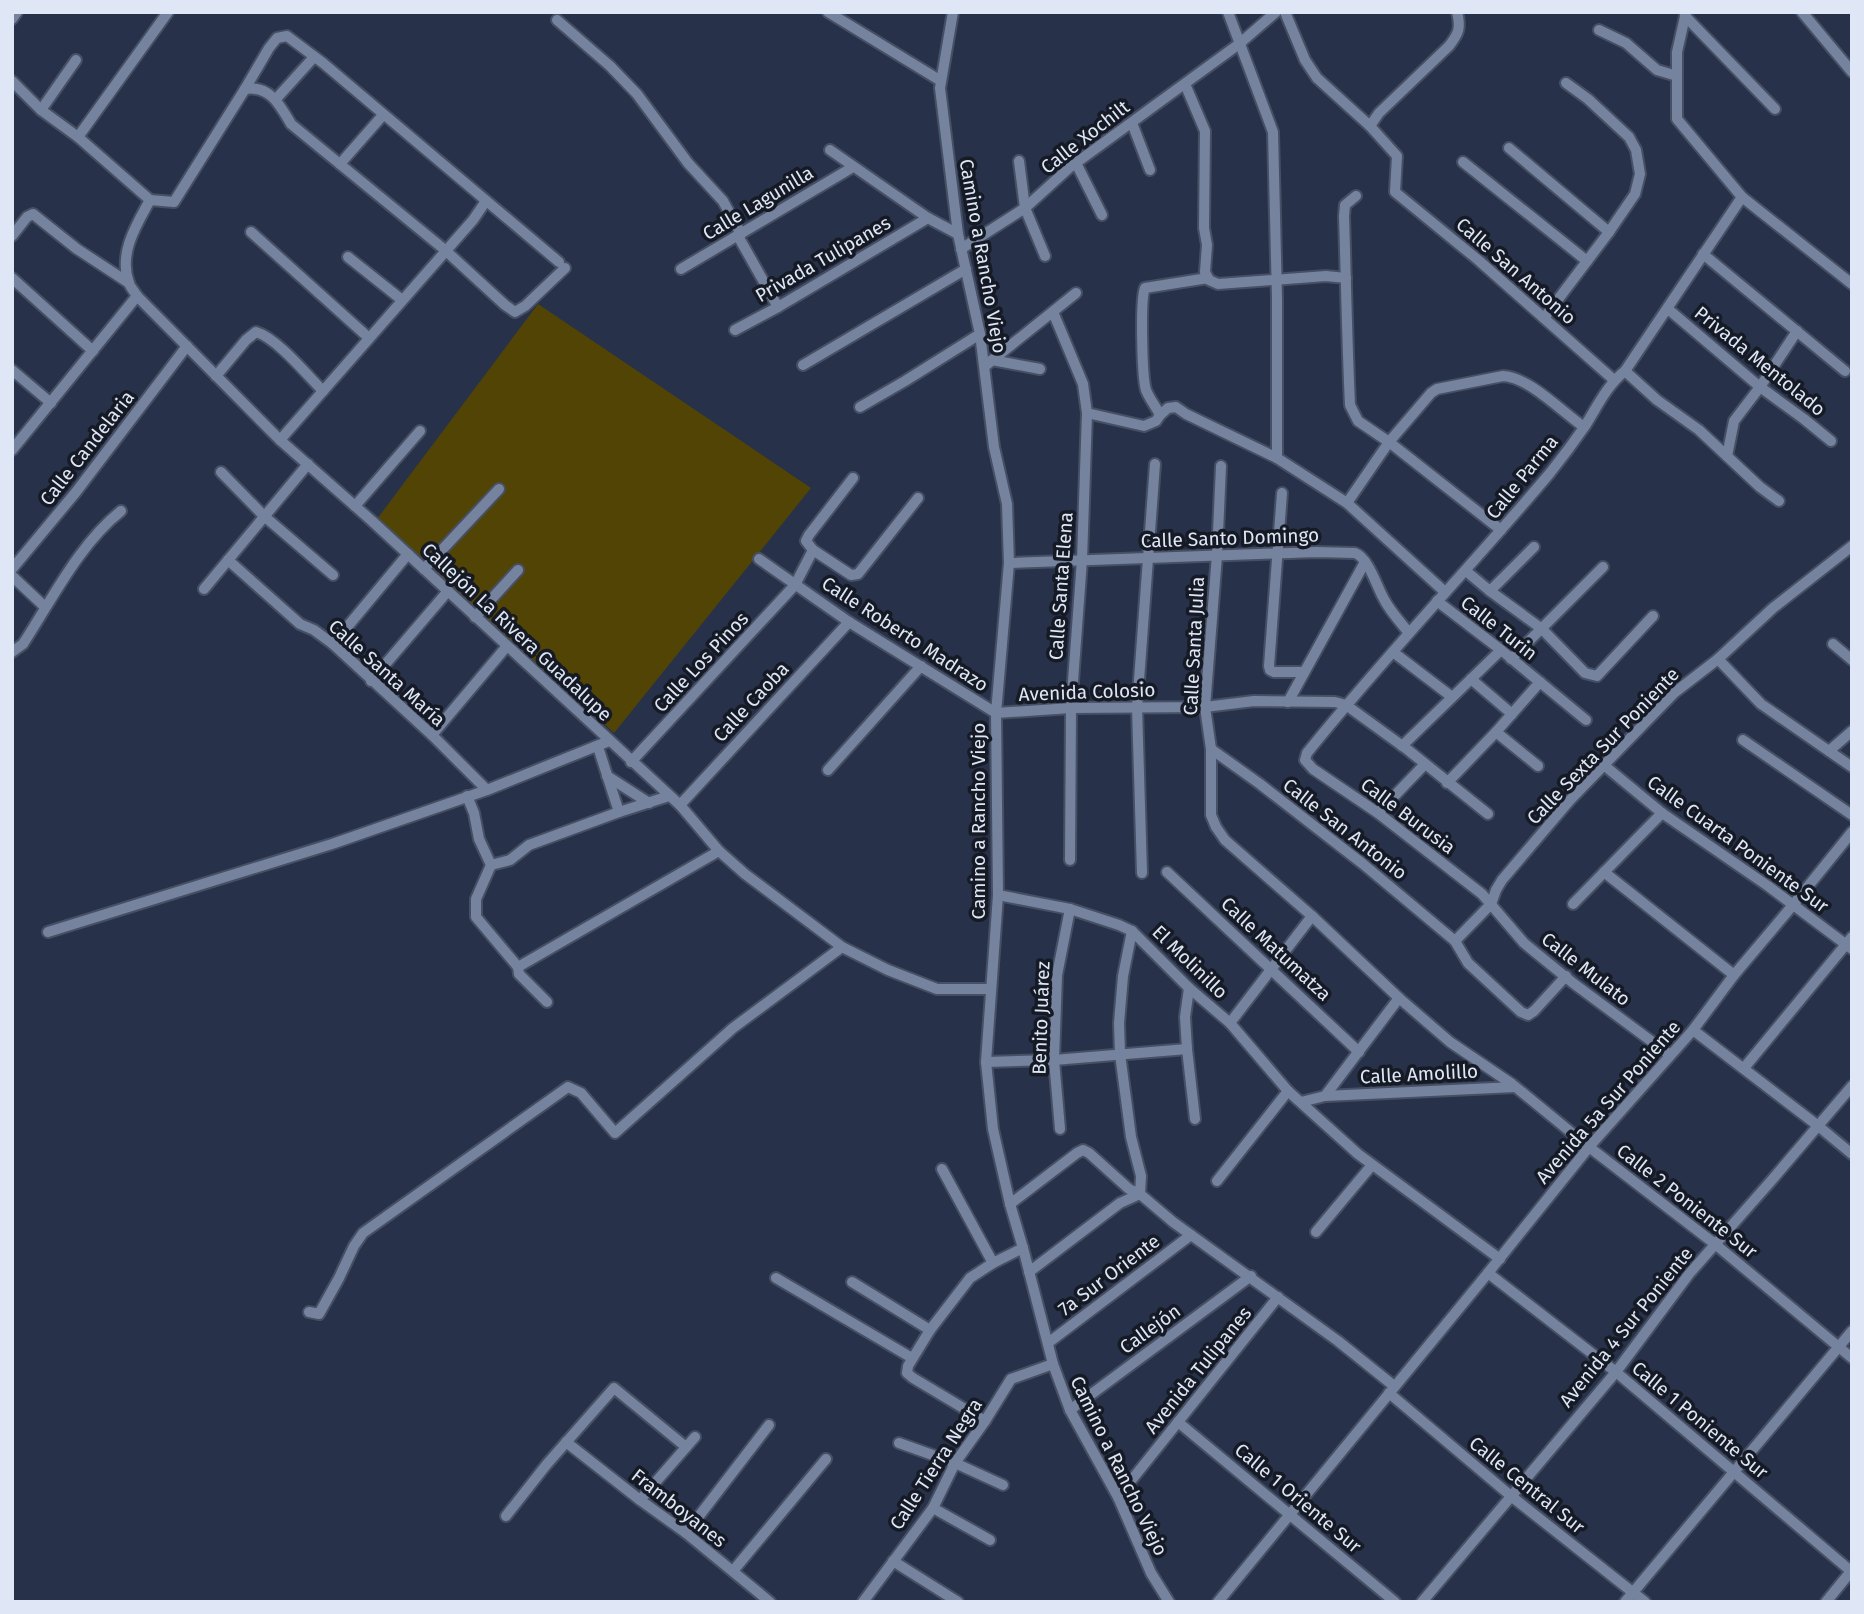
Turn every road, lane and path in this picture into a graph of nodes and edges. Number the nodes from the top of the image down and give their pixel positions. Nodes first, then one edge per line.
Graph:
1 (17, 12) edge
2 (167, 12) edge
3 (828, 12) edge
4 (953, 12) edge
5 (1228, 12) edge
6 (1276, 12) edge
7 (1285, 12) edge
8 (1457, 12) edge
9 (1802, 12) edge
10 (1686, 14) edge
11 (12, 19) edge
12 (557, 20) dead end
13 (1599, 30) dead end
14 (1239, 44) junction
15 (314, 57) junction
16 (76, 60) dead end
17 (1852, 72) edge
18 (1677, 76) junction
19 (12, 81) edge
20 (941, 81) junction
21 (1566, 83) dead end
22 (1185, 84) junction
23 (245, 89) junction
24 (276, 99) junction
25 (1775, 109) dead end
26 (41, 110) junction
27 (383, 115) junction
28 (1132, 122) junction
29 (1370, 125) junction
30 (78, 137) junction
31 (1509, 148) dead end
32 (830, 150) dead end
33 (1019, 161) dead end
34 (1463, 162) dead end
35 (1076, 163) junction
36 (340, 164) junction
37 (853, 167) junction
38 (1150, 170) dead end
39 (467, 185) junction
40 (1356, 197) dead end
41 (1742, 197) junction
42 (150, 200) junction
43 (486, 201) junction
44 (1025, 208) junction
45 (1102, 215) dead end
46 (928, 218) junction
47 (473, 220) junction
48 (251, 232) dead end
49 (1609, 232) junction
50 (958, 234) junction
51 (740, 235) junction
52 (12, 236) edge
53 (961, 249) junction
54 (445, 250) junction
55 (1703, 254) junction
56 (1045, 256) dead end
57 (348, 257) dead end
58 (1587, 261) junction
59 (681, 269) dead end
60 (966, 270) junction
61 (12, 278) edge
62 (1208, 278) junction
63 (1346, 278) junction
64 (1277, 279) junction
65 (129, 283) junction
66 (1852, 284) edge
67 (1076, 293) dead end
68 (138, 296) junction
69 (402, 300) junction
70 (778, 307) junction
71 (1668, 309) junction
72 (1053, 312) junction
73 (1545, 318) junction
74 (735, 330) dead end
75 (1797, 331) junction
76 (980, 334) junction
77 (369, 338) junction
78 (187, 346) junction
79 (93, 351) junction
80 (989, 363) junction
81 (803, 365) dead end
82 (1040, 369) dead end
83 (12, 370) edge
84 (1625, 370) junction
85 (1845, 371) dead end
86 (216, 376) junction
87 (1614, 380) junction
88 (1760, 387) junction
89 (323, 391) junction
90 (51, 403) junction
91 (860, 407) dead end
92 (1087, 413) junction
93 (1160, 415) junction
94 (1584, 427) junction
95 (420, 431) dead end
96 (280, 440) junction
97 (1831, 441) dead end
98 (1390, 442) junction
99 (12, 450) edge
100 (1727, 456) junction
101 (1277, 458) junction
102 (308, 464) junction
103 (1155, 464) dead end
104 (1221, 466) dead end
105 (221, 472) dead end
106 (853, 478) dead end
107 (499, 489) dead end
108 (1282, 494) dead end
109 (918, 498) dead end
110 (1779, 501) dead end
111 (1347, 503) junction
112 (355, 506) junction
113 (121, 511) dead end
114 (264, 516) junction
115 (1501, 530) junction
116 (1852, 546) edge
117 (1534, 547) dead end
118 (813, 550) junction
119 (1278, 553) junction
120 (408, 554) junction
121 (1217, 555) junction
122 (1147, 557) junction
123 (759, 559) dead end
124 (228, 560) junction
125 (1082, 560) junction
126 (1365, 562) junction
127 (1009, 563) junction
128 (1603, 567) dead end
129 (12, 569) edge
130 (424, 569) junction
131 (518, 570) dead end
132 (1466, 570) junction
133 (333, 575) dead end
134 (12, 576) edge
135 (796, 584) junction
136 (204, 589) dead end
137 (448, 591) junction
138 (1490, 591) junction
139 (1446, 592) junction
140 (1437, 601) junction
141 (46, 607) junction
142 (1653, 616) dead end
143 (475, 617) junction
144 (849, 622) junction
145 (1542, 629) junction
146 (1409, 634) junction
147 (333, 644) junction
148 (1833, 644) dead end
149 (507, 646) junction
150 (1501, 650) junction
151 (12, 652) edge
152 (1393, 652) junction
153 (1511, 659) junction
154 (1718, 659) junction
155 (1852, 660) edge
156 (921, 666) junction
157 (1304, 672) junction
158 (1471, 679) junction
159 (371, 681) junction
160 (1540, 682) junction
161 (1452, 697) junction
162 (1288, 702) junction
163 (1346, 705) junction
164 (1137, 707) junction
165 (1205, 707) junction
166 (1071, 708) junction
167 (996, 712) junction
168 (1512, 714) junction
169 (1586, 720) dead end
170 (1852, 731) edge
171 (1496, 732) junction
172 (432, 736) junction
173 (1743, 740) dead end
174 (609, 741) junction
175 (1402, 746) junction
176 (597, 747) junction
177 (1211, 749) junction
178 (1829, 751) junction
179 (1305, 760) joint
180 (631, 762) junction
181 (1425, 764) junction
182 (1538, 766) dead end
183 (1605, 766) junction
184 (1852, 767) edge
185 (828, 770) dead end
186 (607, 776) junction
187 (1447, 783) junction
188 (487, 790) junction
189 (467, 796) junction
190 (669, 796) junction
191 (649, 803) junction
192 (680, 805) junction
193 (619, 813) junction
194 (1378, 813) junction
195 (1662, 813) junction
196 (1488, 814) dead end
197 (1852, 815) edge
198 (1852, 832) edge
199 (719, 851) junction
200 (1070, 860) dead end
201 (491, 865) junction
202 (1167, 872) dead end
203 (1604, 872) junction
204 (1142, 873) dead end
205 (999, 895) junction
206 (1490, 903) junction
207 (1573, 904) dead end
208 (1793, 905) junction
209 (1070, 909) junction
210 (1312, 916) junction
211 (1132, 931) junction
212 (48, 932) dead end
213 (1455, 941) junction
214 (1850, 943) edge
215 (842, 947) junction
216 (518, 967) junction
217 (1272, 969) junction
218 (1734, 975) junction
219 (1566, 976) junction
220 (1189, 988) junction
221 (990, 989) junction
222 (1399, 998) junction
223 (547, 1002) dead end
224 (1230, 1023) junction
225 (1693, 1030) junction
226 (1187, 1049) junction
227 (1359, 1052) junction
228 (1120, 1055) junction
229 (1671, 1055) junction
230 (1054, 1060) junction
231 (986, 1062) junction
232 (1744, 1068) junction
233 (1852, 1086) edge
234 (1515, 1087) junction
235 (1288, 1091) junction
236 (1325, 1096) junction
237 (1301, 1102) junction
238 (1195, 1119) dead end
239 (1817, 1125) junction
240 (1060, 1129) dead end
241 (1589, 1147) junction
242 (1852, 1154) edge
243 (1372, 1165) junction
244 (942, 1169) dead end
245 (1217, 1181) dead end
246 (1140, 1194) junction
247 (1010, 1204) junction
248 (1316, 1232) dead end
249 (1191, 1235) junction
250 (1715, 1244) junction
251 (1023, 1248) junction
252 (1500, 1259) junction
253 (993, 1263) junction
254 (1029, 1272) junction
255 (1488, 1273) junction
256 (1251, 1276) junction
257 (776, 1278) dead end
258 (852, 1282) dead end
259 (1278, 1297) junction
260 (309, 1312) dead end
261 (930, 1330) junction
262 (1852, 1331) edge
263 (1048, 1343) junction
264 (1839, 1347) junction
265 (912, 1358) junction
266 (1852, 1358) edge
267 (1053, 1364) junction
268 (1615, 1372) junction
269 (1392, 1390) junction
270 (1070, 1410) junction
271 (985, 1420) junction
272 (1178, 1422) junction
273 (769, 1426) dead end
274 (695, 1437) dead end
275 (566, 1442) junction
276 (899, 1443) dead end
277 (686, 1447) junction
278 (826, 1459) dead end
279 (955, 1463) junction
280 (1733, 1472) junction
281 (1003, 1485) dead end
282 (1511, 1496) junction
283 (1118, 1497) junction
284 (640, 1500) junction
285 (933, 1508) junction
286 (1291, 1515) junction
287 (506, 1516) dead end
288 (686, 1533) junction
289 (989, 1540) dead end
290 (893, 1561) junction
291 (733, 1571) junction
292 (1851, 1571) edge
293 (1633, 1592) junction
294 (770, 1602) edge
295 (863, 1602) edge
296 (958, 1602) edge
297 (1169, 1602) edge
298 (1218, 1602) edge
299 (1395, 1602) edge
300 (1422, 1602) edge
301 (1625, 1602) edge
302 (1645, 1602) edge
303 (1826, 1602) edge

1 - 11 street
2 - 30 street
3 - 20 street
4 - 20 street, Camino a Rancho Viejo
5 - 14 street
6 - 14 street, Calle Xochilt
7 - 29 street
8 - 29 street
9 - 17 street
10 - 18 street
10 - 25 street
12 - 51 street
13 - 18 street
14 - 22 street, Calle Xochilt
14 - 64 street
15 - 23 street
15 - 24 street
15 - 27 street
16 - 26 street
18 - 41 street
19 - 26 street
20 - 50 street, Camino a Rancho Viejo
21 - 49 street
22 - 28 street, Calle Xochilt
22 - 62 street
23 - 24 street
23 - 42 street
24 - 36 street
26 - 30 street
27 - 36 street
27 - 39 street
28 - 35 street, Calle Xochilt
28 - 38 street
29 - 73 street, Calle San Antonio
30 - 42 street
31 - 49 street
32 - 37 street
33 - 44 street
34 - 58 street
35 - 44 street, Calle Xochilt
35 - 45 street
36 - 54 street
37 - 46 street
37 - 51 street, Calle Lagunilla
39 - 43 street
39 - 47 street
40 - 63 street
41 - 55 street, Calle Parma
41 - 66 street
42 - 65 street
43 - 47 street
43 - 54 street
44 - 53 street, Calle Xochilt
44 - 56 street
46 - 50 street
46 - 70 street, Privada Tulipanes
47 - 54 street
48 - 77 street
49 - 58 street
50 - 53 street, Camino a Rancho Viejo
51 - 59 street, Calle Lagunilla
51 - 70 street
52 - 65 street
53 - 60 street, Camino a Rancho Viejo
54 - 69 street
55 - 71 street, Calle Parma
55 - 75 street
57 - 69 street
58 - 73 street
60 - 76 street, Camino a Rancho Viejo
60 - 81 street
61 - 79 street
62 - 64 street
62 - 93 street
63 - 64 street
63 - 98 street
64 - 101 street
65 - 68 street, Callejón La Rivera Guadalupe
67 - 72 street
68 - 78 street, Callejón La Rivera Guadalupe
68 - 79 street
69 - 77 street
70 - 74 street, Privada Tulipanes
71 - 84 street, Calle Parma
71 - 88 street, Privada Mentolado
72 - 80 street
72 - 92 street, Calle Santa Elena
73 - 87 street, Calle San Antonio
75 - 85 street
75 - 88 street
76 - 80 street, Camino a Rancho Viejo
76 - 91 street
77 - 89 street
78 - 86 street, Callejón La Rivera Guadalupe
78 - 129 street, Calle Candelaria
79 - 90 street
80 - 82 street
80 - 127 street, Camino a Rancho Viejo
83 - 90 street
84 - 87 street, Calle Parma
84 - 100 street
86 - 89 street
86 - 96 street, Callejón La Rivera Guadalupe
87 - 94 street, Calle Parma
88 - 97 street, Privada Mentolado
88 - 100 street
89 - 96 street
90 - 99 street
92 - 93 street
92 - 125 street, Calle Santa Elena
93 - 101 street
94 - 98 street
94 - 115 street, Calle Parma
95 - 112 street
96 - 102 street, Callejón La Rivera Guadalupe
98 - 111 street
98 - 115 street
100 - 110 street
101 - 111 street
102 - 112 street, Callejón La Rivera Guadalupe
102 - 114 street
103 - 122 street
104 - 121 street, Calle Santa Julia
105 - 114 street
106 - 118 street, Calle Los Pinos
107 - 130 street
108 - 119 street
109 - 118 street
111 - 139 street
112 - 120 street, Callejón La Rivera Guadalupe
113 - 141 street
114 - 124 street
114 - 133 street
115 - 132 street, Calle Parma
116 - 154 street, Calle Sexta Sur Poniente
117 - 138 street
118 - 135 street, Calle Los Pinos
119 - 121 street, Calle Santo Domingo
119 - 126 street, Calle Santo Domingo
119 - 157 street
120 - 130 street, Callejón La Rivera Guadalupe
120 - 147 street
121 - 122 street, Calle Santo Domingo
121 - 165 street, Calle Santa Julia
122 - 125 street, Calle Santo Domingo
122 - 164 street
123 - 135 street, Calle Roberto Madrazo
124 - 136 street
124 - 147 street, Calle Santa María
125 - 127 street, Calle Santo Domingo
125 - 166 street, Calle Santa Elena
126 - 146 street
126 - 157 street
127 - 167 street, Camino a Rancho Viejo
128 - 145 street
130 - 137 street, Callejón La Rivera Guadalupe
131 - 143 street
132 - 138 street
132 - 139 street, Calle Parma
134 - 141 street
135 - 144 street, Calle Roberto Madrazo
135 - 180 street, Calle Los Pinos
137 - 143 street, Callejón La Rivera Guadalupe
137 - 159 street
138 - 145 street
139 - 140 street, Calle Parma
140 - 146 street, Calle Parma
140 - 150 street, Calle Turin
141 - 151 street
142 - 145 street
143 - 149 street, Callejón La Rivera Guadalupe
144 - 156 street, Calle Roberto Madrazo
144 - 192 street, Calle Caoba
145 - 153 street
146 - 152 street, Calle Parma
147 - 159 street, Calle Santa María
148 - 155 street
149 - 172 street
149 - 174 street, Callejón La Rivera Guadalupe
150 - 153 street, Calle Turin
150 - 158 street
152 - 161 street
152 - 163 street, Calle Parma
153 - 160 street, Calle Turin
154 - 178 street
154 - 183 street, Calle Sexta Sur Poniente
156 - 167 street, Calle Roberto Madrazo
156 - 185 street
157 - 162 street
158 - 161 street
158 - 168 street
159 - 172 street, Calle Santa María
160 - 168 street
160 - 169 street, Calle Turin
161 - 175 street
162 - 163 street, Avenida Colosio
162 - 165 street, Avenida Colosio
163 - 175 street
163 - 179 street, Calle Parma
164 - 165 street, Avenida Colosio
164 - 166 street, Avenida Colosio
164 - 204 street
165 - 177 street, Calle Santa Julia
166 - 167 street, Avenida Colosio
166 - 200 street, Calle Santa Elena
167 - 205 street, Camino a Rancho Viejo
168 - 171 street
170 - 178 street
171 - 182 street
171 - 187 street
172 - 188 street, Calle Santa María
173 - 197 street
174 - 176 street
174 - 180 street, Callejón La Rivera Guadalupe
175 - 181 street
176 - 186 street
176 - 188 street
177 - 210 street, Calle Santa Julia
177 - 213 street, Calle San Antonio
178 - 184 street
179 - 194 street, Calle Burusia
180 - 190 street, Callejón La Rivera Guadalupe
181 - 187 street
181 - 194 street
183 - 195 street, Calle Cuarta Poniente Sur
183 - 206 street, Calle Sexta Sur Poniente
186 - 191 street
186 - 193 street
187 - 196 street
188 - 189 street
189 - 201 street
189 - 212 street
190 - 191 street
190 - 192 street, Callejón La Rivera Guadalupe
191 - 193 street
192 - 199 street, Callejón La Rivera Guadalupe
193 - 201 street
194 - 206 street, Calle Burusia
195 - 203 street
195 - 208 street, Calle Cuarta Poniente Sur
198 - 208 street, Avenida 5a Sur Poniente
199 - 215 street, Callejón La Rivera Guadalupe
199 - 216 street
201 - 216 street
202 - 217 street, Calle Matumatza
203 - 207 street
203 - 218 street
205 - 209 street, El Molinillo
205 - 221 street, Camino a Rancho Viejo
206 - 213 street, Calle Sexta Sur Poniente
206 - 219 street, Calle Mulato
208 - 214 street, Calle Cuarta Poniente Sur
208 - 218 street, Avenida 5a Sur Poniente
209 - 211 street, El Molinillo
209 - 230 street, Benito Juárez
210 - 217 street
210 - 222 street, Calle Santa Julia
211 - 220 street, El Molinillo
211 - 228 street
213 - 219 street, Calle San Antonio
214 - 232 street
215 - 221 street, Callejón La Rivera Guadalupe
215 - 260 street
216 - 223 street
217 - 224 street
217 - 227 street, Calle Matumatza
218 - 225 street, Avenida 5a Sur Poniente
219 - 229 street, Calle Mulato
220 - 224 street, El Molinillo
220 - 226 street
221 - 231 street, Camino a Rancho Viejo
222 - 227 street
222 - 234 street, Calle 2 Poniente Sur
224 - 235 street, El Molinillo
225 - 229 street, Avenida 5a Sur Poniente
225 - 232 street
226 - 228 street
226 - 238 street
227 - 236 street
228 - 230 street
228 - 246 street
229 - 241 street, Avenida 5a Sur Poniente
230 - 231 street
230 - 240 street, Benito Juárez
231 - 247 street, Camino a Rancho Viejo
232 - 239 street
233 - 239 street, Avenida 4 Sur Poniente
234 - 236 street, Calle Amolillo
234 - 241 street, Calle 2 Poniente Sur
235 - 237 street, El Molinillo
235 - 245 street
236 - 237 street, Calle Amolillo
237 - 243 street, El Molinillo
239 - 242 street
239 - 250 street, Avenida 4 Sur Poniente
241 - 250 street, Calle 2 Poniente Sur
241 - 252 street, Avenida 5a Sur Poniente
243 - 248 street
243 - 252 street, El Molinillo
244 - 253 street
246 - 247 street, Calle Central Sur
246 - 249 street, Calle Central Sur
246 - 254 street
247 - 251 street, Camino a Rancho Viejo
249 - 256 street, Calle Central Sur
249 - 263 street, 7a Sur Oriente
250 - 264 street, Calle 2 Poniente Sur
250 - 268 street, Avenida 4 Sur Poniente
251 - 253 street
251 - 254 street, Camino a Rancho Viejo
252 - 255 street, Avenida 5a Sur Poniente
253 - 261 street
254 - 263 street, Camino a Rancho Viejo
255 - 268 street, Calle 1 Poniente Sur
255 - 269 street, Avenida 5a Sur Poniente
256 - 259 street, Calle Central Sur
256 - 270 street, Callejón
257 - 265 street
258 - 261 street
259 - 269 street, Calle Central Sur
259 - 272 street, Avenida Tulipanes
261 - 265 street
262 - 264 street
263 - 267 street, Camino a Rancho Viejo
264 - 266 street, Calle 2 Poniente Sur
264 - 280 street
265 - 271 street
267 - 270 street, Camino a Rancho Viejo
267 - 271 street, Calle Tierra Negra
268 - 280 street, Calle 1 Poniente Sur
268 - 282 street, Avenida 4 Sur Poniente
269 - 282 street, Calle Central Sur
269 - 286 street, Avenida 5a Sur Poniente
270 - 283 street, Camino a Rancho Viejo
271 - 279 street, Calle Tierra Negra
272 - 283 street, Avenida Tulipanes
272 - 286 street, Calle 1 Oriente Sur
273 - 288 street
274 - 277 street
275 - 277 street
275 - 284 street, Framboyanes
275 - 287 street
276 - 279 street
277 - 284 street
278 - 291 street
279 - 281 street
279 - 285 street, Calle Tierra Negra
280 - 292 street, Calle 1 Poniente Sur
280 - 293 street
282 - 293 street, Calle Central Sur
282 - 300 street, Avenida 4 Sur Poniente
283 - 297 street, Camino a Rancho Viejo
284 - 288 street, Framboyanes
285 - 289 street
285 - 290 street, Calle Tierra Negra
286 - 298 street, Avenida 5a Sur Poniente
286 - 299 street, Calle 1 Oriente Sur
288 - 291 street, Framboyanes
290 - 295 street, Calle Tierra Negra
290 - 296 street
291 - 294 street, Framboyanes
292 - 303 street
293 - 301 street
293 - 302 street, Calle Central Sur

